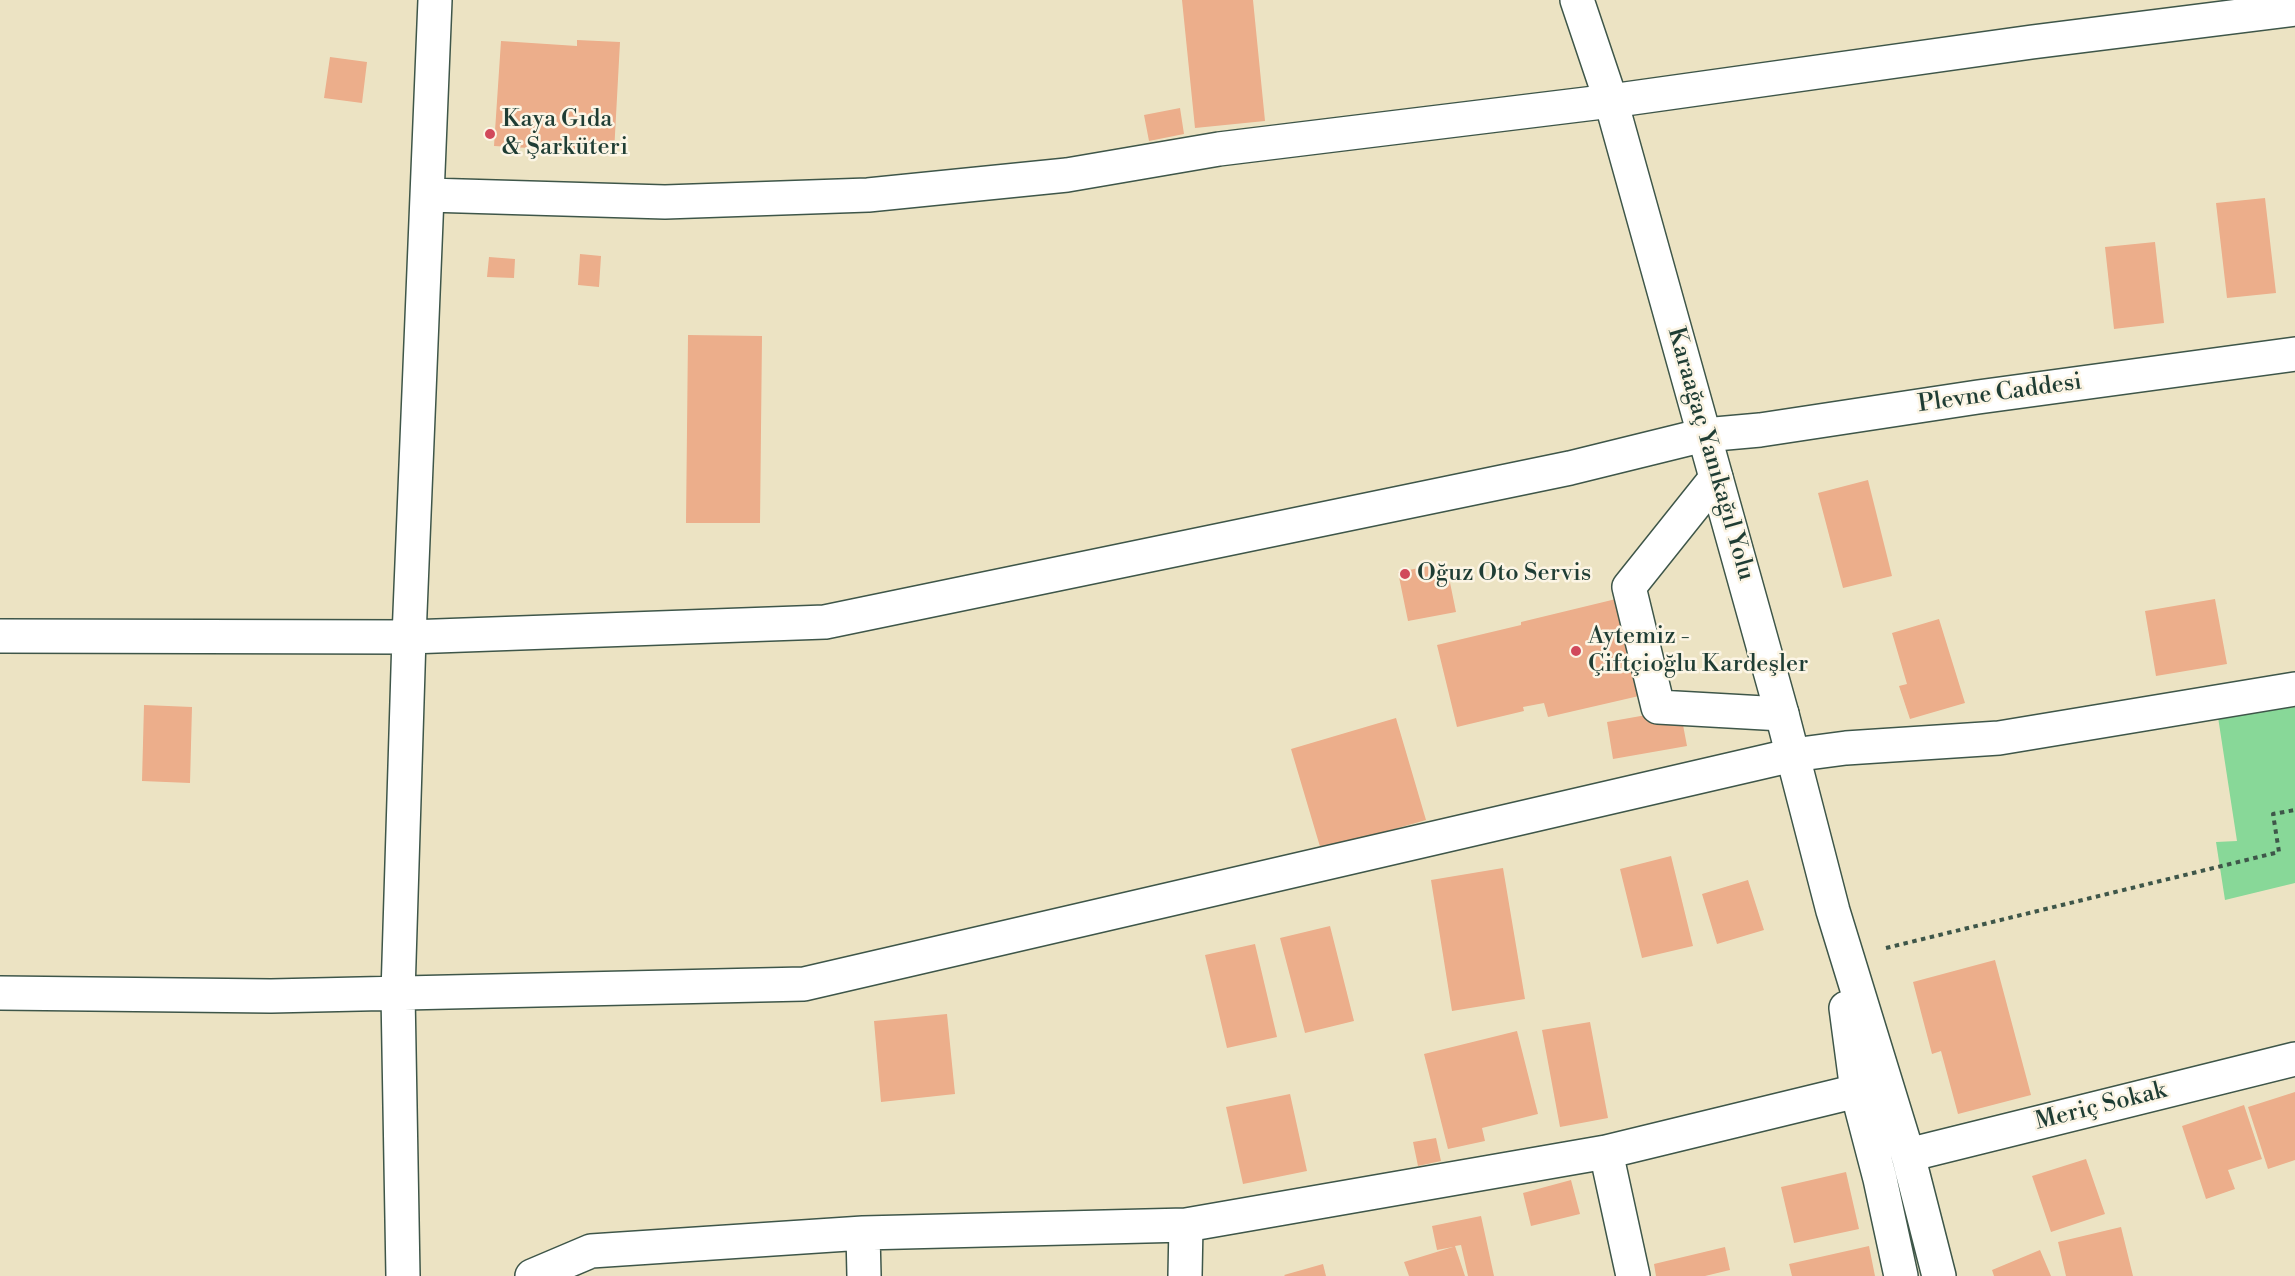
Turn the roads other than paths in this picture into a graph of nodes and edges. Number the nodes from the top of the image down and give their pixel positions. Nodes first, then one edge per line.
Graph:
1 (435, 0) edge
2 (1577, 0) edge
3 (2295, 9) edge
4 (1611, 101) junction
5 (428, 195) junction
6 (2295, 354) edge
7 (1704, 435) junction
8 (1716, 478) junction
9 (0, 636) edge
10 (409, 637) junction
11 (2295, 689) edge
12 (1782, 714) junction
13 (1793, 755) junction
14 (1833, 911) junction
15 (0, 993) edge
16 (398, 993) junction
17 (2295, 1059) edge
18 (1857, 1091) junction
19 (1606, 1152) junction
20 (1908, 1155) junction
21 (1186, 1225) junction
22 (863, 1233) junction
23 (403, 1276) edge
24 (532, 1276) edge
25 (864, 1276) edge
26 (1185, 1276) edge
27 (1633, 1276) edge
28 (1901, 1276) edge
29 (1939, 1276) edge

1 - 5 street
2 - 4 street, Karaağaç Yanıkağıl Yolu
3 - 4 street
4 - 5 street
4 - 7 street, Karaağaç Yanıkağıl Yolu
5 - 10 street
6 - 7 street, Plevne Caddesi
7 - 8 street, Karaağaç Yanıkağıl Yolu
7 - 10 street, Plevne Caddesi
8 - 12 street, Karaağaç Yanıkağıl Yolu
8 - 12 street
9 - 10 street, Plevne Caddesi
10 - 16 street
11 - 13 street
12 - 13 street, Karaağaç Yanıkağıl Yolu
13 - 14 street, Karaağaç Yanıkağıl Yolu
13 - 16 street
14 - 18 street
14 - 20 street
15 - 16 street
16 - 23 street
17 - 20 street, Meriç Sokak
18 - 19 street
18 - 28 street
19 - 21 street
19 - 27 street
20 - 29 street
21 - 22 street
21 - 26 street
22 - 24 street
22 - 25 street

